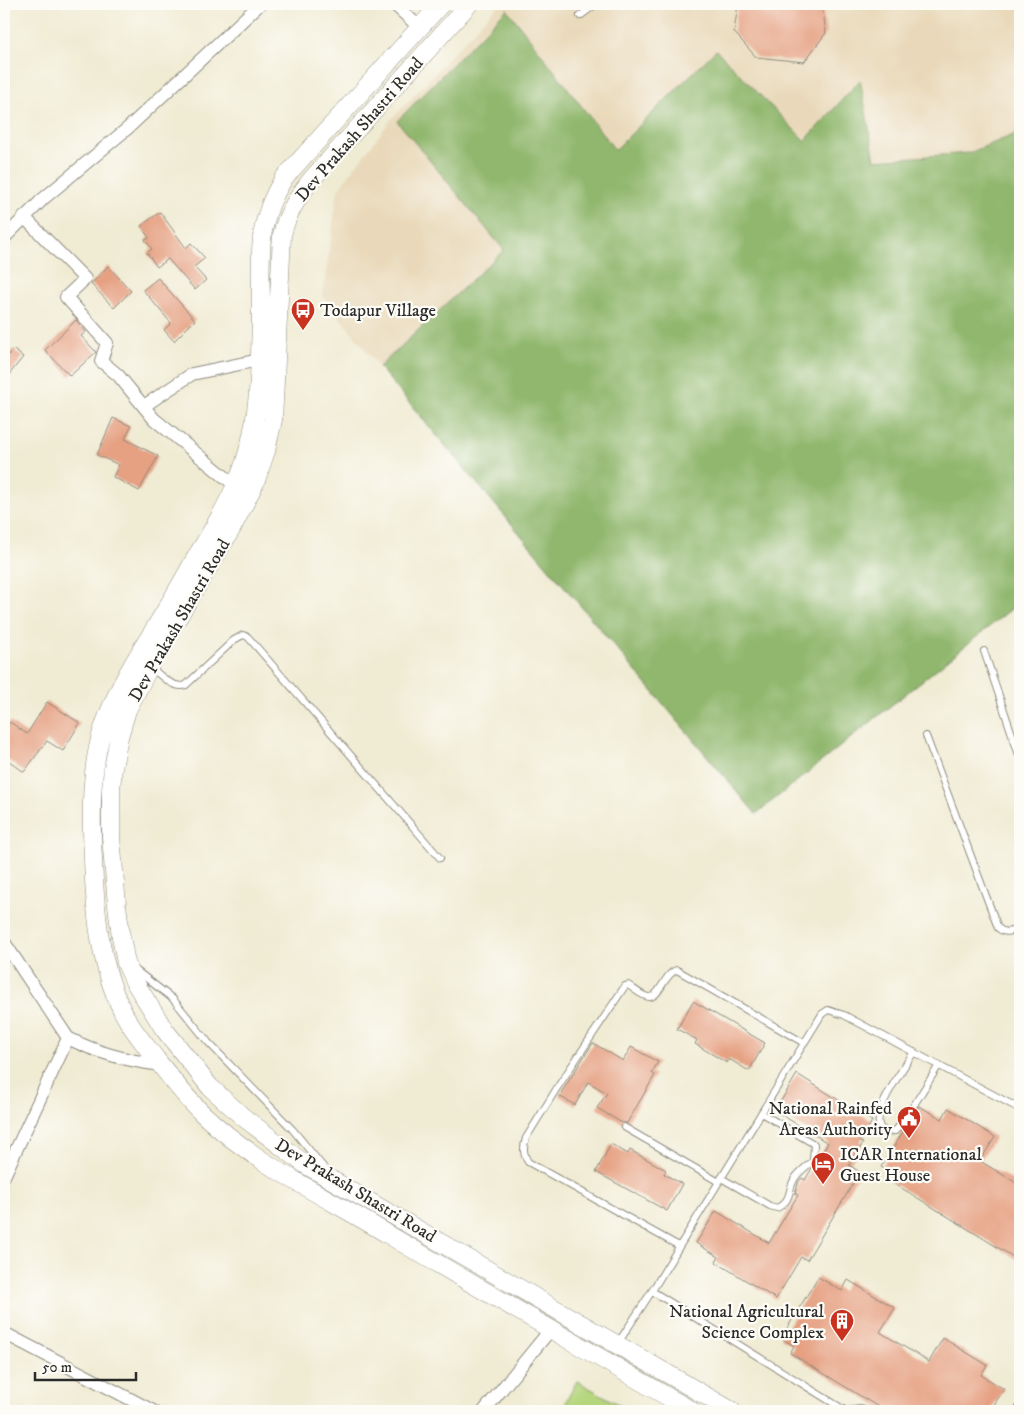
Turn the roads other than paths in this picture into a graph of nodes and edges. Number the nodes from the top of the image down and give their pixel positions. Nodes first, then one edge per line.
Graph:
1 (260, 4) edge
2 (394, 4) edge
3 (441, 4) edge
4 (469, 4) edge
5 (596, 4) edge
6 (580, 16) dead end
7 (422, 23) junction
8 (441, 34) junction
9 (24, 218) junction
10 (4, 238) edge
11 (259, 360) junction
12 (144, 406) junction
13 (236, 486) junction
14 (984, 651) dead end
15 (148, 667) junction
16 (926, 736) dead end
17 (1020, 758) edge
18 (440, 858) dead end
19 (1020, 928) edge
20 (4, 942) edge
21 (126, 963) junction
22 (68, 1038) junction
23 (804, 1043) junction
24 (914, 1052) junction
25 (187, 1059) junction
26 (939, 1065) junction
27 (164, 1069) junction
28 (1020, 1108) edge
29 (761, 1113) junction
30 (624, 1127) dead end
31 (4, 1176) edge
32 (333, 1179) junction
33 (720, 1180) junction
34 (680, 1246) junction
35 (652, 1291) junction
36 (551, 1329) junction
37 (4, 1333) edge
38 (617, 1344) junction
39 (1020, 1406) edge
40 (153, 1411) edge
41 (484, 1411) edge
42 (692, 1411) edge
43 (732, 1411) edge
44 (846, 1411) edge
45 (868, 1411) edge
46 (1017, 1411) edge

1 - 9 street
2 - 7 street
3 - 7 street, Dev Prakash Shastri Road
4 - 8 street, Dev Prakash Shastri Road
5 - 6 lane
7 - 8 street
7 - 11 street, Dev Prakash Shastri Road
8 - 15 street, Dev Prakash Shastri Road
9 - 10 street
9 - 12 street
11 - 12 street
11 - 13 street, Dev Prakash Shastri Road
12 - 13 street
13 - 27 street, Dev Prakash Shastri Road
14 - 17 lane
15 - 18 lane
15 - 21 street, Dev Prakash Shastri Road
16 - 19 lane
20 - 22 street
21 - 25 street, Dev Prakash Shastri Road
21 - 32 lane
22 - 27 street
22 - 31 street
23 - 24 lane
23 - 29 lane
23 - 34 lane
24 - 26 lane
24 - 26 lane
25 - 27 street
25 - 32 street, Dev Prakash Shastri Road
26 - 28 lane
27 - 36 street, Dev Prakash Shastri Road
29 - 33 lane
29 - 33 lane
30 - 33 lane
32 - 38 street, Dev Prakash Shastri Road
33 - 34 lane
34 - 35 lane
35 - 38 lane
35 - 44 lane
36 - 41 street
36 - 42 street, Dev Prakash Shastri Road
37 - 40 street
38 - 43 street, Dev Prakash Shastri Road
39 - 46 lane
44 - 45 lane

